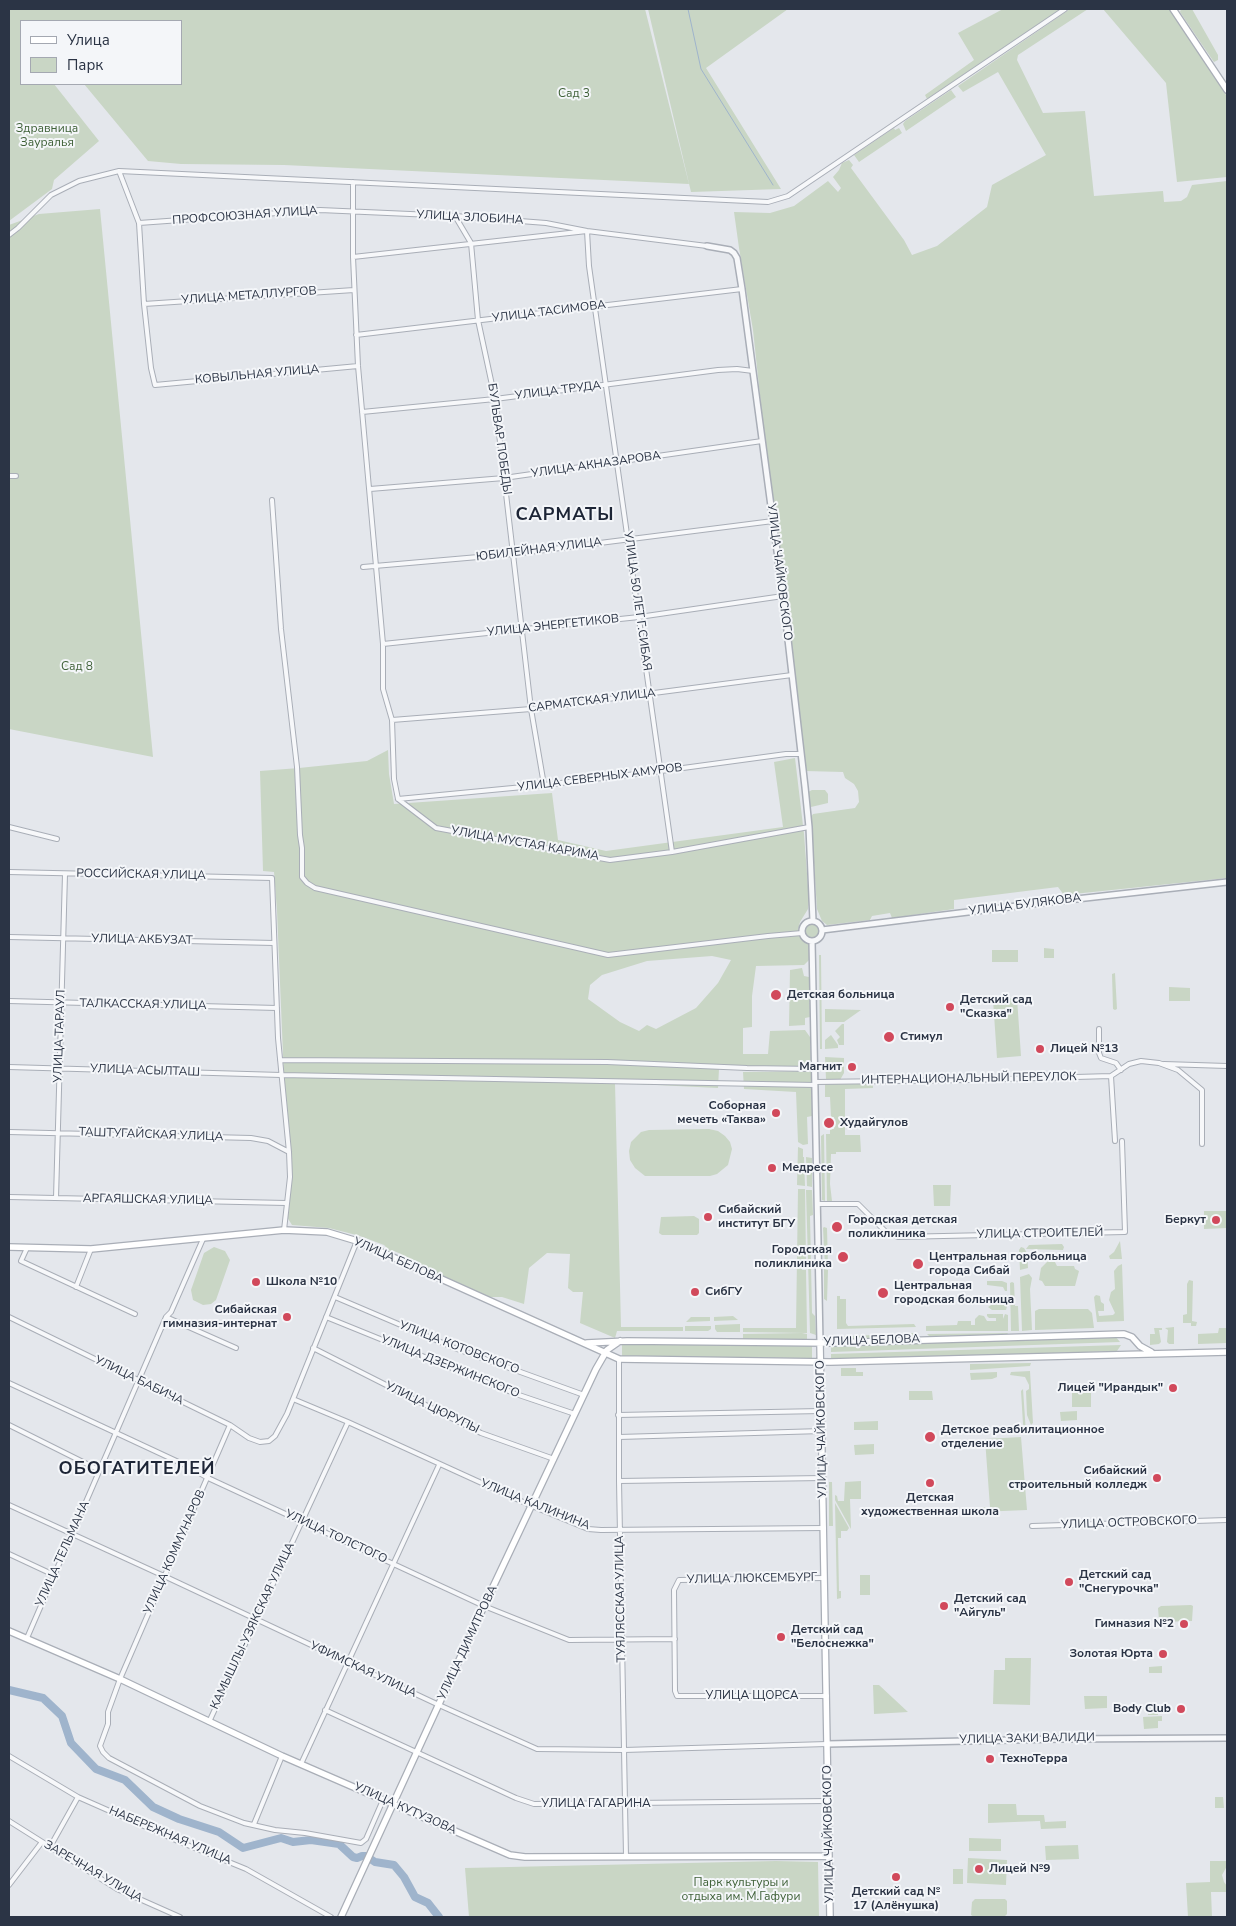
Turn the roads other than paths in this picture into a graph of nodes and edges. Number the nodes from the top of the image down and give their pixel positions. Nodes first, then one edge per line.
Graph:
1 (1065, 9) edge
2 (1173, 9) edge
3 (1220, 77) junction
4 (1227, 84) edge
5 (1227, 90) edge
6 (120, 171) junction
7 (353, 182) junction
8 (352, 212) junction
9 (455, 216) junction
10 (139, 223) junction
11 (587, 231) junction
12 (9, 235) edge
13 (471, 243) junction
14 (707, 246) joint
15 (353, 256) junction
16 (742, 288) junction
17 (354, 290) junction
18 (144, 304) junction
19 (595, 306) junction
20 (478, 320) junction
21 (356, 335) junction
22 (358, 366) junction
23 (753, 371) junction
24 (606, 385) junction
25 (495, 399) junction
26 (362, 412) junction
27 (762, 441) junction
28 (617, 462) junction
29 (9, 476) edge
30 (16, 476) dead end
31 (504, 478) junction
32 (370, 489) junction
33 (272, 500) dead end
34 (773, 521) junction
35 (628, 539) junction
36 (513, 554) junction
37 (363, 567) dead end
38 (376, 567) junction
39 (783, 596) junction
40 (639, 617) junction
41 (523, 630) junction
42 (382, 644) junction
43 (792, 675) junction
44 (650, 694) junction
45 (531, 709) junction
46 (392, 720) junction
47 (800, 754) junction
48 (661, 771) junction
49 (544, 785) junction
50 (398, 800) junction
51 (9, 827) edge
52 (809, 827) junction
53 (57, 839) dead end
54 (672, 852) junction
55 (9, 872) edge
56 (65, 874) junction
57 (1227, 882) edge
58 (813, 921) junction
59 (822, 930) junction
60 (802, 933) junction
61 (9, 937) edge
62 (63, 938) junction
63 (812, 941) junction
64 (274, 944) junction
65 (9, 1001) edge
66 (61, 1002) junction
67 (277, 1008) junction
68 (1099, 1029) dead end
69 (280, 1060) junction
70 (1159, 1063) junction
71 (1227, 1066) edge
72 (9, 1067) edge
73 (60, 1068) junction
74 (815, 1069) junction
75 (1120, 1070) junction
76 (281, 1075) junction
77 (1112, 1076) junction
78 (815, 1083) junction
79 (9, 1132) edge
80 (58, 1133) junction
81 (1115, 1141) dead end
82 (1122, 1141) dead end
83 (1202, 1144) dead end
84 (289, 1152) junction
85 (9, 1197) edge
86 (56, 1198) junction
87 (286, 1203) junction
88 (817, 1204) junction
89 (284, 1230) junction
90 (203, 1239) junction
91 (357, 1242) junction
92 (9, 1247) edge
93 (28, 1248) junction
94 (91, 1249) junction
95 (76, 1287) junction
96 (335, 1298) junction
97 (135, 1314) dead end
98 (9, 1317) edge
99 (166, 1317) junction
100 (326, 1317) junction
101 (1135, 1340) junction
102 (582, 1343) junction
103 (617, 1343) junction
104 (820, 1343) junction
105 (236, 1348) dead end
106 (313, 1348) junction
107 (1136, 1348) junction
108 (1227, 1352) edge
109 (1142, 1353) junction
110 (1155, 1353) junction
111 (605, 1354) junction
112 (1131, 1354) junction
113 (619, 1359) junction
114 (820, 1361) junction
115 (596, 1369) junction
116 (138, 1380) junction
117 (9, 1383) edge
118 (584, 1395) junction
119 (293, 1398) junction
120 (821, 1411) junction
121 (575, 1414) junction
122 (618, 1415) junction
123 (348, 1422) junction
124 (9, 1425) edge
125 (230, 1425) junction
126 (822, 1431) junction
127 (116, 1434) junction
128 (619, 1437) junction
129 (554, 1460) junction
130 (439, 1465) junction
131 (99, 1470) junction
132 (208, 1478) junction
133 (823, 1478) junction
134 (619, 1482) junction
135 (9, 1505) edge
136 (532, 1506) junction
137 (1227, 1520) edge
138 (301, 1521) junction
139 (1032, 1526) dead end
140 (824, 1528) junction
141 (620, 1530) junction
142 (72, 1535) junction
143 (9, 1554) edge
144 (393, 1564) junction
145 (54, 1575) junction
146 (164, 1576) junction
147 (824, 1578) junction
148 (484, 1606) junction
149 (256, 1620) junction
150 (9, 1631) edge
151 (26, 1638) junction
152 (675, 1639) junction
153 (622, 1641) junction
154 (347, 1662) junction
155 (120, 1679) junction
156 (827, 1696) junction
157 (439, 1705) junction
158 (325, 1710) junction
159 (209, 1722) junction
160 (1227, 1738) edge
161 (827, 1744) junction
162 (624, 1750) junction
163 (418, 1752) junction
164 (9, 1756) edge
165 (282, 1756) junction
166 (301, 1764) junction
167 (78, 1797) junction
168 (383, 1800) junction
169 (828, 1801) junction
170 (394, 1804) junction
171 (625, 1804) junction
172 (9, 1821) edge
173 (254, 1824) junction
174 (42, 1842) junction
175 (50, 1847) junction
176 (626, 1856) junction
177 (829, 1856) junction
178 (10, 1880) edge
179 (9, 1885) edge
180 (180, 1917) edge
181 (331, 1917) edge
182 (341, 1917) edge
183 (830, 1917) edge

1 - 7 street
2 - 3 main road
3 - 4 main road
3 - 5 main road
6 - 7 street
6 - 10 street
6 - 12 street
7 - 8 street
8 - 9 street, УЛИЦА ЗЛОБИНА
8 - 10 street, ПРОФСОЮЗНАЯ УЛИЦА
8 - 15 street
9 - 11 street, УЛИЦА ЗЛОБИНА
9 - 13 street, БУЛЬВАР ПОБЕДЫ
10 - 18 street
11 - 13 street, УЛИЦА ЗЛОБИНА
11 - 14 street, УЛИЦА ЗЛОБИНА
11 - 19 street, УЛИЦА 50 ЛЕТ Г.СИБАЯ
13 - 15 street, УЛИЦА ЗЛОБИНА
13 - 20 street, БУЛЬВАР ПОБЕДЫ
14 - 16 street, УЛИЦА ЧАЙКОВСКОГО
15 - 17 street
16 - 19 street, УЛИЦА ТАСИМОВА
16 - 23 street, УЛИЦА ЧАЙКОВСКОГО
17 - 18 street, УЛИЦА МЕТАЛЛУРГОВ
17 - 21 street
18 - 22 street, КОВЫЛЬНАЯ УЛИЦА
19 - 20 street, УЛИЦА ТАСИМОВА
19 - 24 street, УЛИЦА 50 ЛЕТ Г.СИБАЯ
20 - 21 street, УЛИЦА ТАСИМОВА
20 - 25 street, БУЛЬВАР ПОБЕДЫ
21 - 22 street
22 - 26 street
23 - 24 street, УЛИЦА ТРУДА
23 - 27 street, УЛИЦА ЧАЙКОВСКОГО
24 - 25 street, УЛИЦА ТРУДА
24 - 28 street, УЛИЦА 50 ЛЕТ Г.СИБАЯ
25 - 26 street, УЛИЦА ТРУДА
25 - 31 street, БУЛЬВАР ПОБЕДЫ
26 - 32 street
27 - 28 street, УЛИЦА АКНАЗАРОВА
27 - 34 street, УЛИЦА ЧАЙКОВСКОГО
28 - 31 street, УЛИЦА АКНАЗАРОВА
28 - 35 street, УЛИЦА 50 ЛЕТ Г.СИБАЯ
29 - 30 street
31 - 32 street, УЛИЦА АКНАЗАРОВА
31 - 36 street, БУЛЬВАР ПОБЕДЫ
32 - 38 street
33 - 60 street
34 - 35 street, ЮБИЛЕЙНАЯ УЛИЦА
34 - 39 street, УЛИЦА ЧАЙКОВСКОГО
35 - 36 street, ЮБИЛЕЙНАЯ УЛИЦА
35 - 40 street, УЛИЦА 50 ЛЕТ Г.СИБАЯ
36 - 38 street, ЮБИЛЕЙНАЯ УЛИЦА
36 - 41 street, БУЛЬВАР ПОБЕДЫ
37 - 38 street, ЮБИЛЕЙНАЯ УЛИЦА
38 - 42 street
39 - 40 street, УЛИЦА ЭНЕРГЕТИКОВ
39 - 43 street, УЛИЦА ЧАЙКОВСКОГО
40 - 41 street, УЛИЦА ЭНЕРГЕТИКОВ
40 - 44 street, УЛИЦА 50 ЛЕТ Г.СИБАЯ
41 - 42 street, УЛИЦА ЭНЕРГЕТИКОВ
41 - 45 street, БУЛЬВАР ПОБЕДЫ
42 - 46 street
43 - 44 street, САРМАТСКАЯ УЛИЦА
43 - 47 street, УЛИЦА ЧАЙКОВСКОГО
44 - 45 street, САРМАТСКАЯ УЛИЦА
44 - 48 street, УЛИЦА 50 ЛЕТ Г.СИБАЯ
45 - 46 street, САРМАТСКАЯ УЛИЦА
45 - 49 street, БУЛЬВАР ПОБЕДЫ
46 - 50 street
47 - 48 street, УЛИЦА СЕВЕРНЫХ АМУРОВ
47 - 52 street, УЛИЦА ЧАЙКОВСКОГО
48 - 49 street, УЛИЦА СЕВЕРНЫХ АМУРОВ
48 - 54 street, УЛИЦА 50 ЛЕТ Г.СИБАЯ
49 - 50 street, УЛИЦА СЕВЕРНЫХ АМУРОВ
50 - 54 street, УЛИЦА МУСТАЯ КАРИМА
51 - 53 street
52 - 54 street, УЛИЦА МУСТАЯ КАРИМА
52 - 58 street, УЛИЦА ЧАЙКОВСКОГО
55 - 56 street, РОССИЙСКАЯ УЛИЦА
56 - 62 street, УЛИЦА ТАРАУЛ
56 - 64 street, РОССИЙСКАЯ УЛИЦА
57 - 59 street, УЛИЦА БУЛЯКОВА
58 - 59 street
58 - 60 street
59 - 63 street
60 - 63 street
61 - 62 street, УЛИЦА АКБУЗАТ
62 - 64 street, УЛИЦА АКБУЗАТ
62 - 66 street, УЛИЦА ТАРАУЛ
63 - 74 street, УЛИЦА ЧАЙКОВСКОГО
64 - 67 street
65 - 66 street, ТАЛКАССКАЯ УЛИЦА
66 - 67 street, ТАЛКАССКАЯ УЛИЦА
66 - 73 street, УЛИЦА ТАРАУЛ
67 - 69 street
68 - 75 street
69 - 74 street
69 - 76 street
70 - 71 street
70 - 75 street
70 - 83 street
72 - 73 street, УЛИЦА АСЫЛТАШ
73 - 76 street, УЛИЦА АСЫЛТАШ
73 - 80 street, УЛИЦА ТАРАУЛ
74 - 78 street, УЛИЦА ЧАЙКОВСКОГО
75 - 77 street
76 - 78 street, УЛИЦА АСЫЛТАШ
76 - 84 street
77 - 78 street, ИНТЕРНАЦИОНАЛЬНЫЙ ПЕРЕУЛОК
77 - 81 street
78 - 88 street, УЛИЦА ЧАЙКОВСКОГО
79 - 80 street, ТАШТУГАЙСКАЯ УЛИЦА
80 - 84 street, ТАШТУГАЙСКАЯ УЛИЦА
80 - 86 street, УЛИЦА ТАРАУЛ
82 - 88 street, УЛИЦА СТРОИТЕЛЕЙ
84 - 87 street
85 - 86 street, АРГАЯШСКАЯ УЛИЦА
86 - 87 street, АРГАЯШСКАЯ УЛИЦА
87 - 89 street
88 - 104 street, УЛИЦА ЧАЙКОВСКОГО
89 - 90 main road, УЛИЦА БЕЛОВА
89 - 91 main road, УЛИЦА БЕЛОВА
90 - 94 main road, УЛИЦА БЕЛОВА
90 - 99 street
91 - 96 street
91 - 102 main road, УЛИЦА БЕЛОВА
92 - 93 main road, УЛИЦА БЕЛОВА
93 - 94 main road, УЛИЦА БЕЛОВА
93 - 95 street
94 - 95 street
95 - 97 street
96 - 100 street
96 - 118 street, УЛИЦА КОТОВСКОГО
98 - 116 street, УЛИЦА БАБИЧА
99 - 105 street
99 - 116 street
100 - 106 street
100 - 121 street, УЛИЦА ДЗЕРЖИНСКОГО
101 - 104 main road, УЛИЦА БЕЛОВА
101 - 107 main road
101 - 110 main road, УЛИЦА БЕЛОВА
102 - 103 main road, УЛИЦА БЕЛОВА
102 - 111 main road, УЛИЦА БЕЛОВА
103 - 104 main road, УЛИЦА БЕЛОВА
103 - 111 main road, УЛИЦА ДИМИТРОВА
103 - 113 main road, ТУЯЛЯССКАЯ УЛИЦА
104 - 114 main road, УЛИЦА ЧАЙКОВСКОГО
106 - 119 street
106 - 129 street, УЛИЦА ЦЮРУПЫ
107 - 109 main road
107 - 112 main road
108 - 110 main road, УЛИЦА БЕЛОВА
109 - 110 main road, УЛИЦА БЕЛОВА
109 - 112 main road, УЛИЦА БЕЛОВА
111 - 113 main road, УЛИЦА БЕЛОВА
111 - 115 main road, УЛИЦА ДИМИТРОВА
112 - 114 main road, УЛИЦА БЕЛОВА
113 - 114 main road, УЛИЦА БЕЛОВА
113 - 115 main road
113 - 122 street, ТУЯЛЯССКАЯ УЛИЦА
114 - 120 main road, УЛИЦА ЧАЙКОВСКОГО
115 - 118 main road, УЛИЦА ДИМИТРОВА
116 - 125 street, УЛИЦА БАБИЧА
116 - 127 street, УЛИЦА ТЕЛЬМАНА
117 - 127 street, УЛИЦА ТОЛСТОГО
118 - 121 main road, УЛИЦА ДИМИТРОВА
119 - 123 street, УЛИЦА КАЛИНИНА
119 - 125 street, УЛИЦА БАБИЧА
120 - 122 street
120 - 126 main road, УЛИЦА ЧАЙКОВСКОГО
121 - 129 main road, УЛИЦА ДИМИТРОВА
122 - 128 street, ТУЯЛЯССКАЯ УЛИЦА
123 - 130 street, УЛИЦА КАЛИНИНА
123 - 138 street, КАМЫШЛЫ-УЗЯКСКАЯ УЛИЦА
124 - 131 street
125 - 132 street, УЛИЦА КОММУНАРОВ
126 - 128 street
126 - 133 main road, УЛИЦА ЧАЙКОВСКОГО
127 - 131 street, УЛИЦА ТЕЛЬМАНА
127 - 132 street, УЛИЦА ТОЛСТОГО
128 - 134 street, ТУЯЛЯССКАЯ УЛИЦА
129 - 136 main road, УЛИЦА ДИМИТРОВА
130 - 136 street, УЛИЦА КАЛИНИНА
130 - 144 street
131 - 142 street, УЛИЦА ТЕЛЬМАНА
132 - 138 street, УЛИЦА ТОЛСТОГО
132 - 146 street, УЛИЦА КОММУНАРОВ
133 - 134 street
133 - 140 main road, УЛИЦА ЧАЙКОВСКОГО
134 - 141 street, ТУЯЛЯССКАЯ УЛИЦА
135 - 142 street, УФИМСКАЯ УЛИЦА
136 - 141 street, УЛИЦА КАЛИНИНА
136 - 148 main road, УЛИЦА ДИМИТРОВА
137 - 139 street, УЛИЦА ОСТРОВСКОГО
138 - 144 street, УЛИЦА ТОЛСТОГО
138 - 149 street, КАМЫШЛЫ-УЗЯКСКАЯ УЛИЦА
140 - 141 street, УЛИЦА КАЛИНИНА
140 - 147 main road, УЛИЦА ЧАЙКОВСКОГО
141 - 153 street, ТУЯЛЯССКАЯ УЛИЦА
142 - 145 street, УЛИЦА ТЕЛЬМАНА
142 - 146 street, УФИМСКАЯ УЛИЦА
143 - 145 street
144 - 148 street, УЛИЦА ТОЛСТОГО
144 - 154 street
145 - 151 street, УЛИЦА ТЕЛЬМАНА
146 - 149 street, УФИМСКАЯ УЛИЦА
146 - 155 street, УЛИЦА КОММУНАРОВ
147 - 152 street, УЛИЦА ЛЮКСЕМБУРГ
147 - 156 main road, УЛИЦА ЧАЙКОВСКОГО
148 - 153 street, УЛИЦА ТОЛСТОГО
148 - 157 main road, УЛИЦА ДИМИТРОВА
149 - 154 street, УФИМСКАЯ УЛИЦА
149 - 159 street, КАМЫШЛЫ-УЗЯКСКАЯ УЛИЦА
150 - 151 main road, УЛИЦА КУТУЗОВА
151 - 155 main road, УЛИЦА КУТУЗОВА
152 - 153 street, УЛИЦА ТОЛСТОГО
152 - 156 street, УЛИЦА ЩОРСА
153 - 162 street, ТУЯЛЯССКАЯ УЛИЦА
154 - 157 street, УФИМСКАЯ УЛИЦА
154 - 158 street
155 - 159 main road, УЛИЦА КУТУЗОВА
155 - 173 street, УЛИЦА КОММУНАРОВ
156 - 161 main road, УЛИЦА ЧАЙКОВСКОГО
157 - 162 street, УФИМСКАЯ УЛИЦА
157 - 163 main road, УЛИЦА ДИМИТРОВА
158 - 163 street, УЛИЦА ГАГАРИНА
158 - 166 street
159 - 165 main road, УЛИЦА КУТУЗОВА
160 - 161 street, УЛИЦА ЗАКИ ВАЛИДИ
161 - 162 street, УФИМСКАЯ УЛИЦА
161 - 169 main road, УЛИЦА ЧАЙКОВСКОГО
162 - 171 street, ТУЯЛЯССКАЯ УЛИЦА
163 - 170 main road, УЛИЦА ДИМИТРОВА
163 - 171 street, УЛИЦА ГАГАРИНА
164 - 167 street, НАБЕРЕЖНАЯ УЛИЦА
165 - 166 main road, УЛИЦА КУТУЗОВА
165 - 173 street
166 - 168 main road, УЛИЦА КУТУЗОВА
167 - 175 street
167 - 181 street, НАБЕРЕЖНАЯ УЛИЦА
168 - 170 main road, УЛИЦА КУТУЗОВА
168 - 173 street
169 - 171 street, УЛИЦА ГАГАРИНА
169 - 177 main road, УЛИЦА ЧАЙКОВСКОГО
170 - 176 main road, УЛИЦА КУТУЗОВА
170 - 182 main road, УЛИЦА ДИМИТРОВА
171 - 176 street, ТУЯЛЯССКАЯ УЛИЦА
172 - 174 street, ЗАРЕЧНАЯ УЛИЦА
174 - 175 street, ЗАРЕЧНАЯ УЛИЦА
174 - 178 street
175 - 180 street, ЗАРЕЧНАЯ УЛИЦА
176 - 177 main road, УЛИЦА КУТУЗОВА
177 - 183 main road, УЛИЦА ЧАЙКОВСКОГО
178 - 179 street

